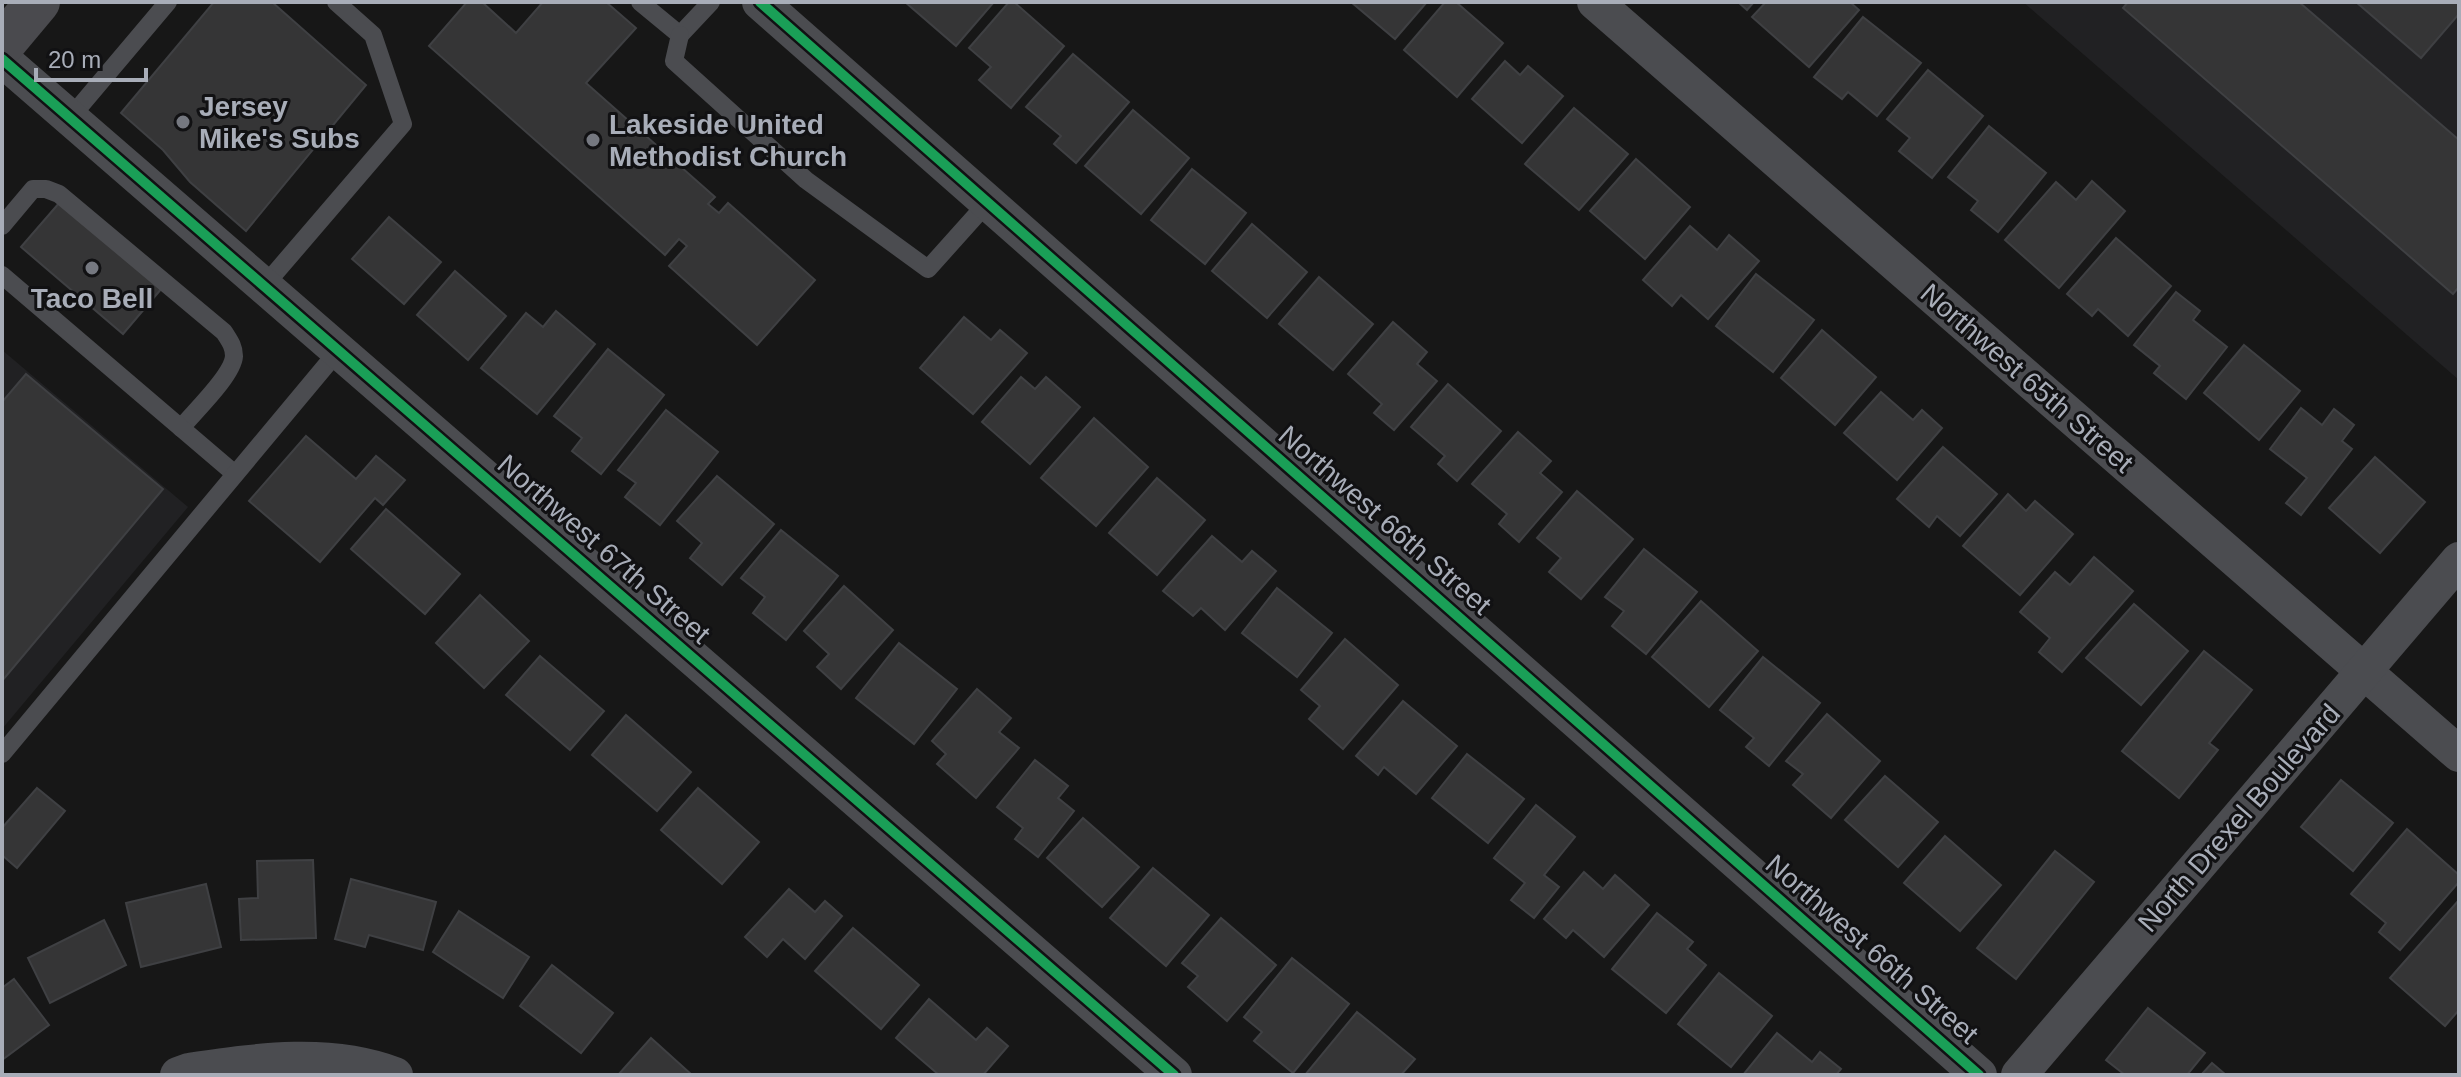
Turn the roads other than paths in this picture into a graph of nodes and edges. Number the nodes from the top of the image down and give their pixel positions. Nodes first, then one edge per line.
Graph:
1 (38, 2) edge
2 (168, 2) edge
3 (336, 2) edge
4 (640, 2) edge
5 (711, 2) edge
6 (760, 2) edge
7 (1595, 2) edge
8 (680, 35) junction
9 (2, 45) edge
10 (2, 59) edge
11 (70, 118) junction
12 (988, 202) junction
13 (2, 226) edge
14 (2, 275) edge
15 (264, 286) junction
16 (338, 351) junction
17 (181, 428) junction
18 (235, 474) junction
19 (2459, 560) edge
20 (2364, 671) junction
21 (2, 754) edge
22 (2459, 754) edge
23 (178, 1075) edge
24 (395, 1075) edge
25 (1174, 1075) edge
26 (1979, 1075) edge
27 (2019, 1075) edge

1 - 9 main road
2 - 11 lane
3 - 15 lane
4 - 8 lane
5 - 8 lane
6 - 12 street, Northwest 66th Street
7 - 20 street, Northwest 65th Street
8 - 12 lane
10 - 11 street, Northwest 67th Street
11 - 15 street, Northwest 67th Street
12 - 26 street, Northwest 66th Street
13 - 17 lane
14 - 17 lane
15 - 16 street, Northwest 67th Street
16 - 18 lane
16 - 25 street, Northwest 67th Street
17 - 18 lane
18 - 21 lane
19 - 20 street, North Drexel Boulevard
20 - 22 street, Northwest 65th Street
20 - 27 street, North Drexel Boulevard
23 - 24 street

